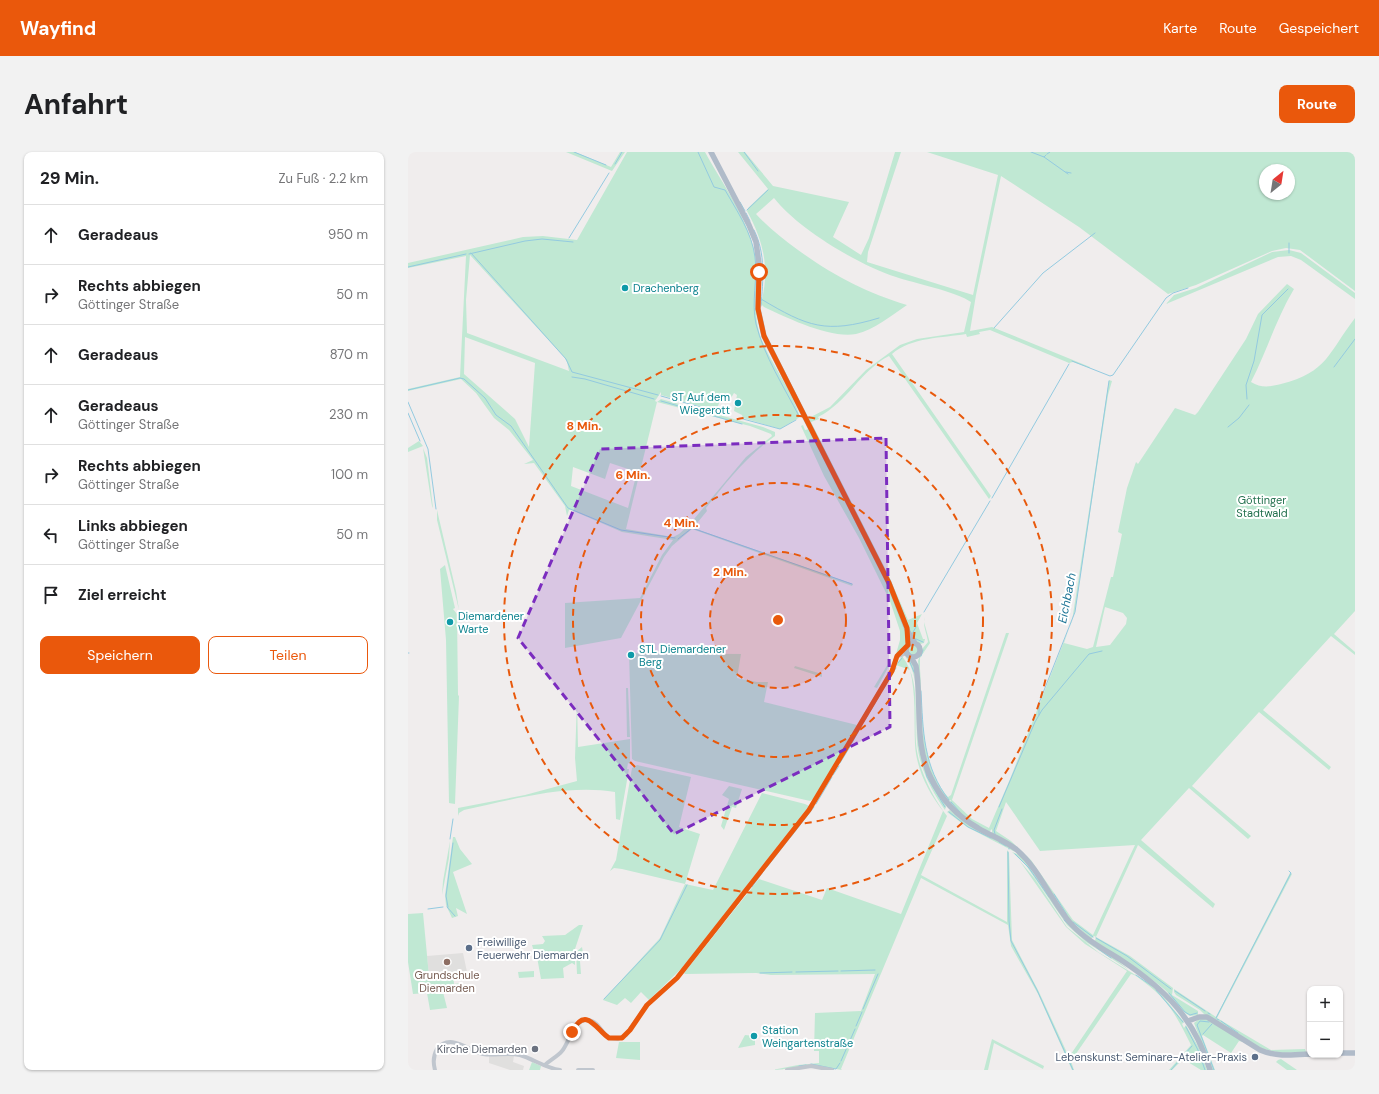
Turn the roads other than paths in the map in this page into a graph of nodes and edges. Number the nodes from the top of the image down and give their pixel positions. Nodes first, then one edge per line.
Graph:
1 (711, 152) edge
2 (908, 632) junction
3 (915, 643) junction
4 (910, 652) junction
5 (1188, 1021) junction
6 (1343, 1053) edge
7 (1355, 1053) edge
8 (1307, 1054) edge
9 (546, 1065) junction
10 (435, 1070) edge
11 (560, 1070) edge
12 (578, 1070) edge
13 (593, 1070) edge
14 (787, 1070) edge
15 (831, 1070) edge
16 (1210, 1070) edge

1 - 2 main road
2 - 3 main road
2 - 4 main road
3 - 4 main road
3 - 4 main road
4 - 5 main road
4 - 9 street
5 - 8 main road
5 - 16 main road
6 - 7 main road
9 - 10 street
9 - 11 street
12 - 13 street
14 - 15 street

